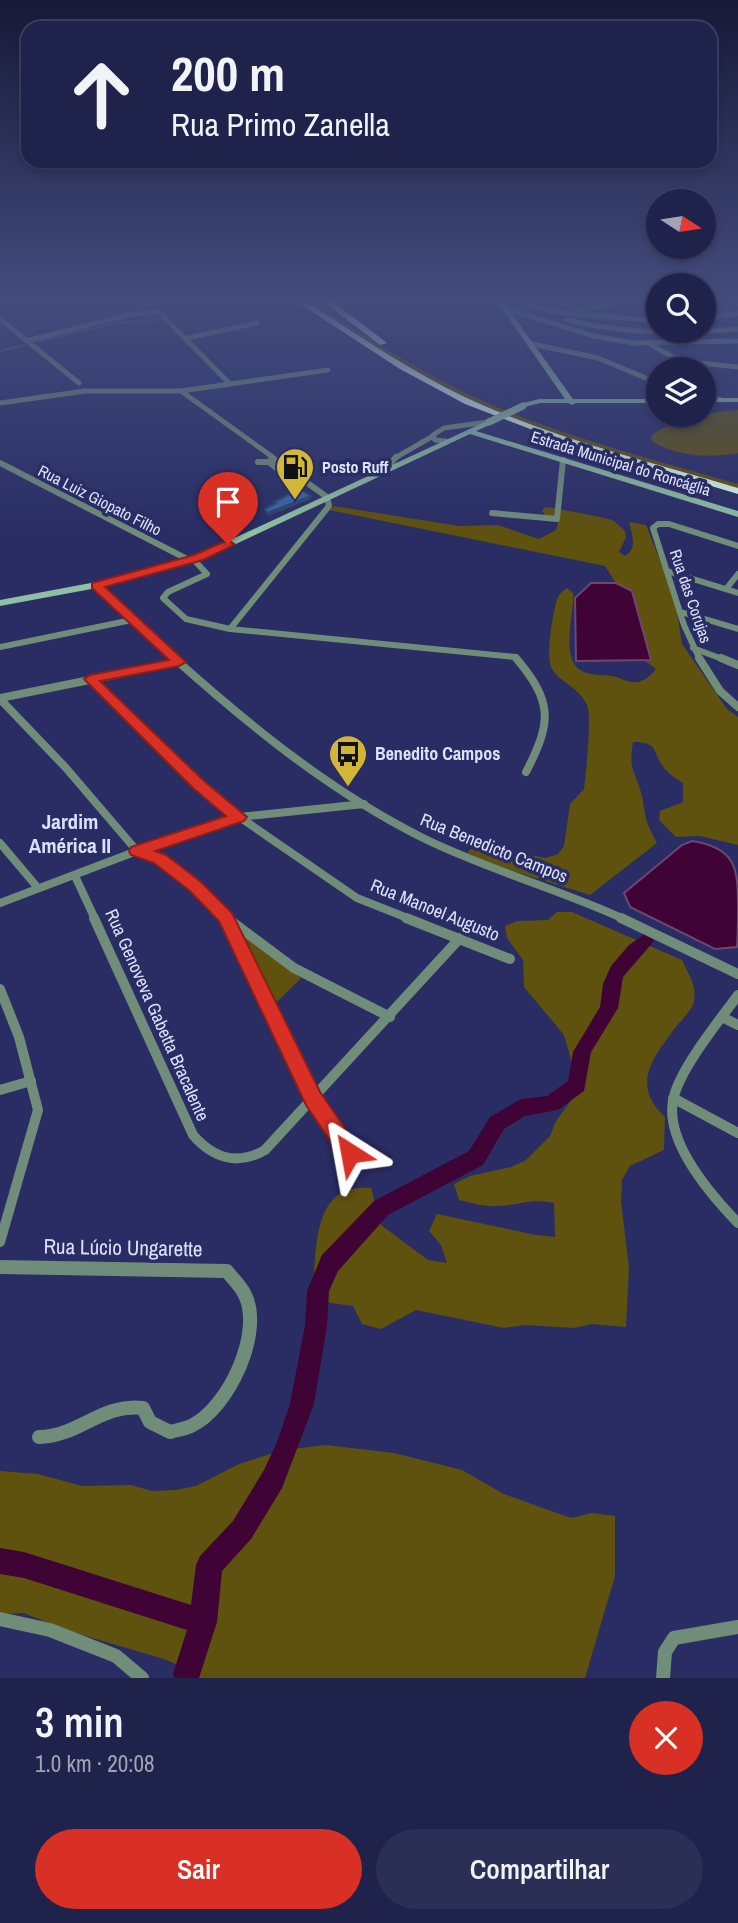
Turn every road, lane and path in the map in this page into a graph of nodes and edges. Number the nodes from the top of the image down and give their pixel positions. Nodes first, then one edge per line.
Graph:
1 (67, 378) edge
2 (225, 378) edge
3 (270, 378) edge
4 (424, 378) edge
5 (442, 378) edge
6 (555, 378) edge
7 (230, 384) junction
8 (76, 386) junction
9 (181, 391) junction
10 (57, 394) junction
11 (716, 398) edge
12 (716, 400) edge
13 (722, 400) junction
14 (738, 400) edge
15 (646, 401) edge
16 (0, 403) edge
17 (572, 403) junction
18 (489, 422) junction
19 (455, 426) junction
20 (465, 433) junction
21 (433, 436) junction
22 (446, 442) junction
23 (563, 460) junction
24 (258, 462) dead end
25 (0, 463) edge
26 (385, 470) junction
27 (287, 477) dead end
28 (738, 482) edge
29 (738, 491) edge
30 (327, 498) junction
31 (492, 513) dead end
32 (738, 514) edge
33 (738, 546) edge
34 (191, 559) junction
35 (667, 571) junction
36 (738, 574) edge
37 (97, 585) junction
38 (726, 589) junction
39 (738, 593) edge
40 (0, 604) edge
41 (681, 612) junction
42 (132, 620) junction
43 (230, 629) junction
44 (738, 629) edge
45 (0, 647) edge
46 (693, 648) junction
47 (179, 662) junction
48 (738, 665) edge
49 (90, 679) junction
50 (0, 699) edge
51 (738, 707) edge
52 (526, 772) dead end
53 (365, 804) junction
54 (239, 817) junction
55 (0, 843) edge
56 (137, 851) junction
57 (75, 876) junction
58 (37, 888) junction
59 (0, 903) edge
60 (226, 917) junction
61 (460, 938) junction
62 (510, 959) dead end
63 (738, 974) edge
64 (0, 989) edge
65 (738, 995) edge
66 (390, 1017) junction
67 (724, 1018) junction
68 (738, 1025) edge
69 (31, 1081) junction
70 (0, 1090) edge
71 (673, 1098) junction
72 (313, 1099) junction
73 (738, 1133) edge
74 (350, 1153) dead end
75 (738, 1223) edge
76 (0, 1242) edge
77 (0, 1267) edge
78 (39, 1437) dead end
79 (0, 1619) edge
80 (738, 1627) edge
81 (142, 1678) edge
82 (663, 1678) edge

1 - 8 street
2 - 7 street
3 - 7 street
4 - 29 highway
5 - 28 highway
6 - 17 street
7 - 9 street
8 - 9 street
8 - 10 street
8 - 10 street
9 - 30 street
10 - 16 street
11 - 13 street
12 - 13 street
13 - 14 street
15 - 17 street
17 - 18 street, bridge
18 - 19 street
18 - 20 street
19 - 20 street
19 - 21 street
20 - 22 street
20 - 23 street, Estrada Municipal do Roncáglia
21 - 22 street
21 - 26 street
22 - 26 street
23 - 31 street
23 - 32 street, Estrada Municipal do Roncáglia
24 - 27 street
25 - 34 street, Rua Luiz Giopato Filho
26 - 30 main road
30 - 34 main road
30 - 43 street
33 - 35 street, Rua das Corujas
34 - 37 main road
34 - 43 street
35 - 38 street
35 - 41 street, Rua das Corujas
36 - 38 street
37 - 40 main road
37 - 42 street, Rua Benedicto Campos
38 - 39 street
41 - 44 street
41 - 46 street, Rua das Corujas
42 - 45 street
42 - 47 street, Rua Benedicto Campos
43 - 52 street
46 - 48 street
46 - 51 street, Rua das Corujas
47 - 49 street
47 - 53 street, Rua Benedicto Campos
49 - 50 street
49 - 54 street, Rua Manoel Augusto
50 - 56 street
53 - 54 street
53 - 63 street, Rua Benedicto Campos
54 - 56 street
54 - 61 street, Rua Manoel Augusto
55 - 58 street
56 - 57 street
56 - 60 street
57 - 58 street
57 - 72 street, Rua Genoveva Gabetta Bracalente
58 - 59 street
60 - 66 street
60 - 72 street
61 - 62 street, Rua Manoel Augusto
61 - 66 street, Rua Genoveva Gabetta Bracalente
64 - 69 street
65 - 67 street
66 - 72 street, Rua Genoveva Gabetta Bracalente
67 - 68 street
67 - 71 street
69 - 70 street
69 - 76 street
71 - 73 street
71 - 75 street
72 - 74 street
77 - 78 street, Rua Lúcio Ungarette
79 - 81 street
80 - 82 street

